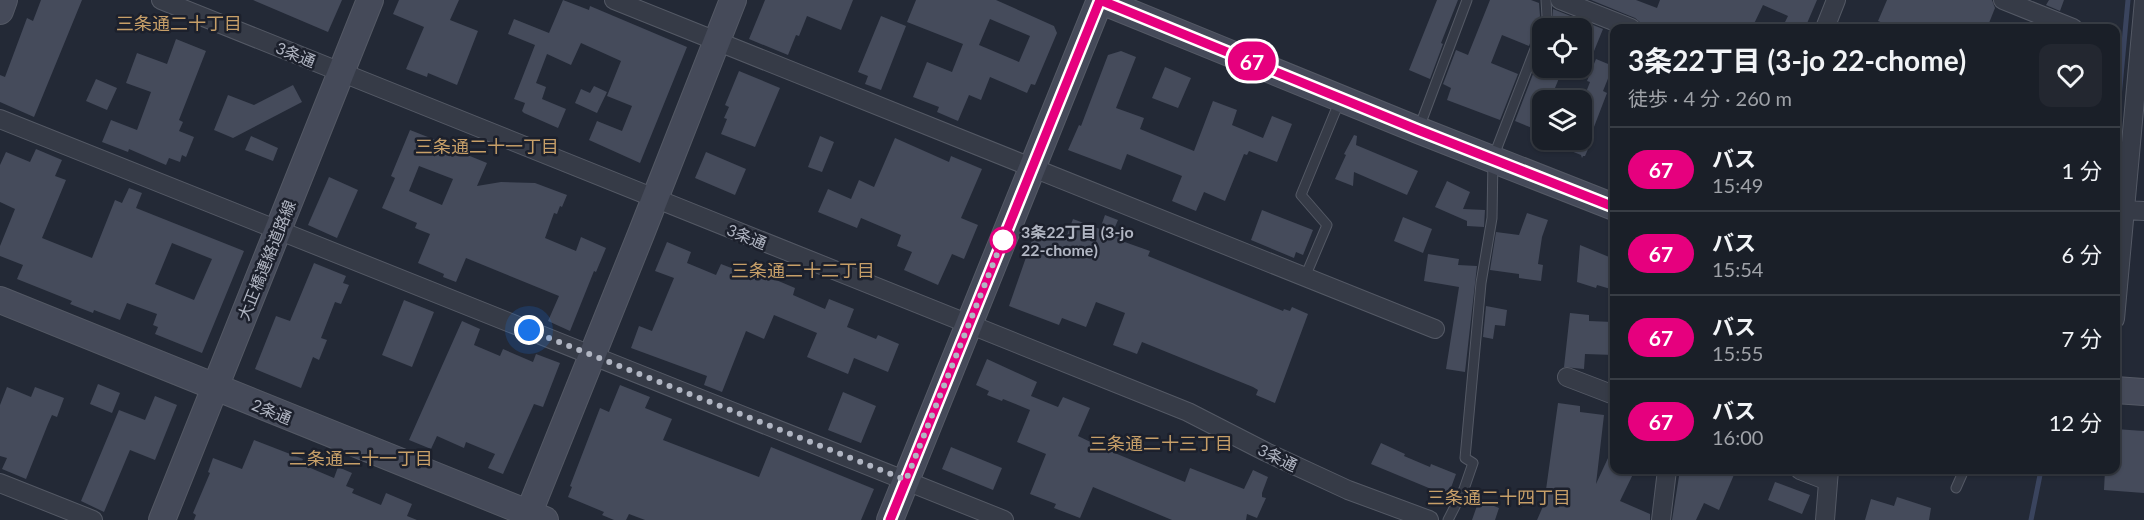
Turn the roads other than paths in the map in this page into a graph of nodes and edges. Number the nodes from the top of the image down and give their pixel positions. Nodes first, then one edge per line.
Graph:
1 (4, 0) edge
2 (161, 0) edge
3 (370, 0) edge
4 (614, 0) edge
5 (733, 0) edge
6 (1100, 0) edge
7 (1467, 0) edge
8 (1546, 0) edge
9 (1560, 0) edge
10 (1836, 0) edge
11 (2003, 0) edge
12 (2144, 0) edge
13 (0, 11) edge
14 (1547, 18) edge
15 (1621, 24) edge
16 (1827, 24) edge
17 (2063, 24) edge
18 (716, 41) junction
19 (1532, 57) edge
20 (2141, 63) edge
21 (341, 73) junction
22 (1342, 98) junction
23 (0, 119) edge
24 (1418, 130) junction
25 (1494, 158) junction
26 (1032, 166) junction
27 (655, 199) junction
28 (1610, 205) edge
29 (2144, 211) edge
30 (2121, 221) edge
31 (278, 230) junction
32 (2120, 237) edge
33 (1305, 277) junction
34 (0, 300) edge
35 (969, 325) junction
36 (1435, 329) dead end
37 (592, 355) junction
38 (1567, 377) dead end
39 (215, 388) junction
40 (2120, 390) edge
41 (2144, 392) edge
42 (1610, 393) edge
43 (1667, 474) edge
44 (1962, 474) edge
45 (1829, 475) edge
46 (906, 480) junction
47 (0, 483) edge
48 (1956, 488) dead end
49 (533, 518) edge
50 (93, 520) edge
51 (162, 520) edge
52 (890, 520) edge
53 (1004, 520) edge
54 (1429, 520) edge
55 (1448, 520) edge
56 (1661, 520) edge
57 (1825, 520) edge

1 - 13 street
2 - 21 street, 3条通
3 - 21 street, 大正橋連絡道路線
4 - 18 street
5 - 18 street
6 - 22 street
6 - 26 street
7 - 24 lane
8 - 14 lane
9 - 15 street
10 - 16 street
11 - 17 street
12 - 20 street
18 - 26 street
18 - 27 street
19 - 25 lane
20 - 30 street
21 - 27 street, 3条通
21 - 31 street, 大正橋連絡道路線
22 - 24 street
22 - 33 lane
23 - 31 street
24 - 25 street
25 - 28 street
25 - 55 lane
26 - 33 street
26 - 35 street
27 - 35 street, 3条通
27 - 37 street
29 - 30 street
30 - 32 street
31 - 37 street
31 - 39 street, 大正橋連絡道路線
33 - 36 street
34 - 39 street, 2条通
35 - 46 street
35 - 54 street, 3条通
37 - 46 street
37 - 49 street
38 - 42 street
39 - 49 street, 2条通
39 - 51 street, 大正橋連絡道路線
40 - 41 street
43 - 56 street
44 - 48 lane
45 - 57 street
46 - 52 street
46 - 53 street
47 - 50 street

